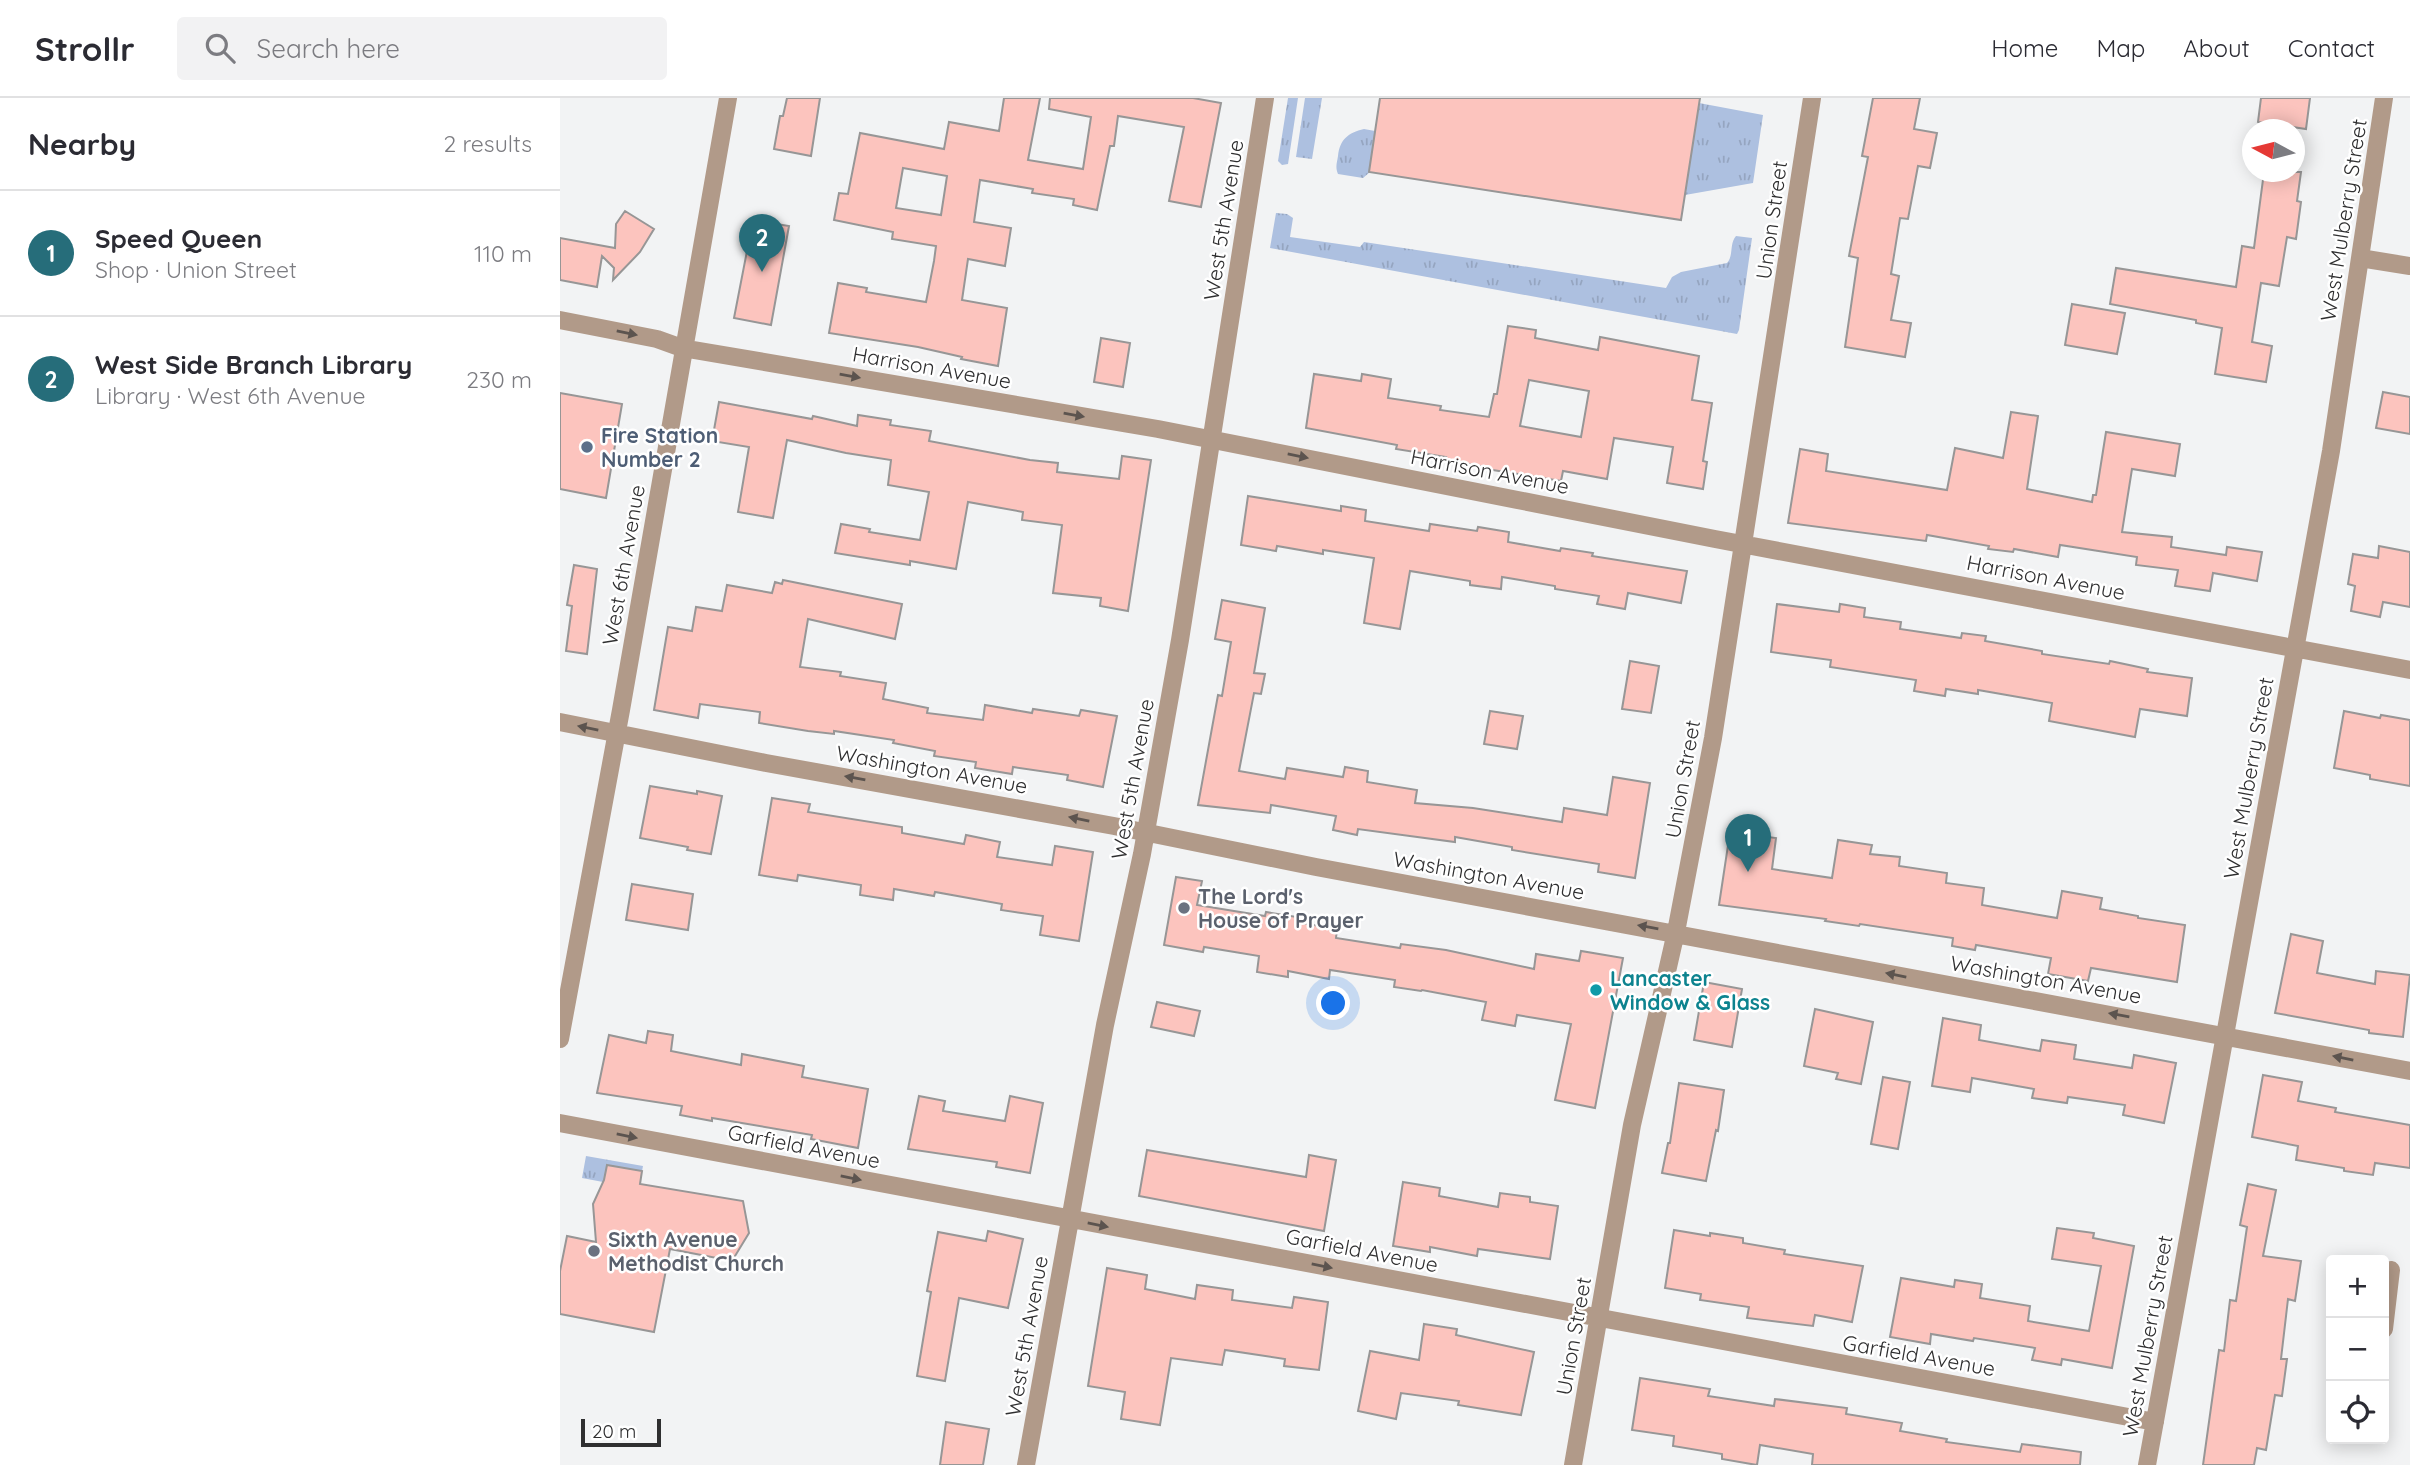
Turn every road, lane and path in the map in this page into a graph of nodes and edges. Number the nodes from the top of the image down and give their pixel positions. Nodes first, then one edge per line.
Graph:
1 (727, 98) edge
2 (1265, 98) edge
3 (1812, 98) edge
4 (2384, 98) edge
5 (2360, 258) junction
6 (2410, 266) edge
7 (560, 320) edge
8 (682, 348) junction
9 (1212, 440) junction
10 (1742, 544) junction
11 (2296, 649) junction
12 (2410, 670) edge
13 (560, 722) edge
14 (616, 734) junction
15 (1146, 832) junction
16 (1676, 932) junction
17 (2224, 1035) junction
18 (560, 1039) edge
19 (2410, 1071) edge
20 (560, 1123) edge
21 (1070, 1219) junction
22 (2391, 1270) dead end
23 (1599, 1318) junction
24 (2385, 1318) edge
25 (2155, 1422) junction
26 (1026, 1465) edge
27 (1573, 1465) edge
28 (2147, 1465) edge

1 - 8 street, West 6th Avenue
2 - 9 street, West 5th Avenue
3 - 10 street, Union Street
4 - 5 street, West Mulberry Street
5 - 6 street
5 - 11 street, West Mulberry Street
7 -> 8 street, Harrison Avenue
8 -> 9 street, Harrison Avenue
8 - 14 street, West 6th Avenue
9 -> 10 street, Harrison Avenue
9 - 15 street, West 5th Avenue
10 - 11 street, Harrison Avenue
10 - 16 street, Union Street
11 - 12 street, Harrison Avenue
11 - 17 street, West Mulberry Street
14 -> 13 street, Washington Avenue
15 -> 14 street, Washington Avenue
14 - 18 street, West 6th Avenue
16 -> 15 street, Washington Avenue
15 - 21 street, West 5th Avenue
17 -> 16 street, Washington Avenue
16 - 23 street, Union Street
19 -> 17 street, Washington Avenue
17 - 25 street, West Mulberry Street
20 -> 21 street, Garfield Avenue
21 -> 23 street, Garfield Avenue
21 - 26 street, West 5th Avenue
22 - 24 street
23 - 25 street, Garfield Avenue
23 - 27 street, Union Street
25 - 28 street, West Mulberry Street

